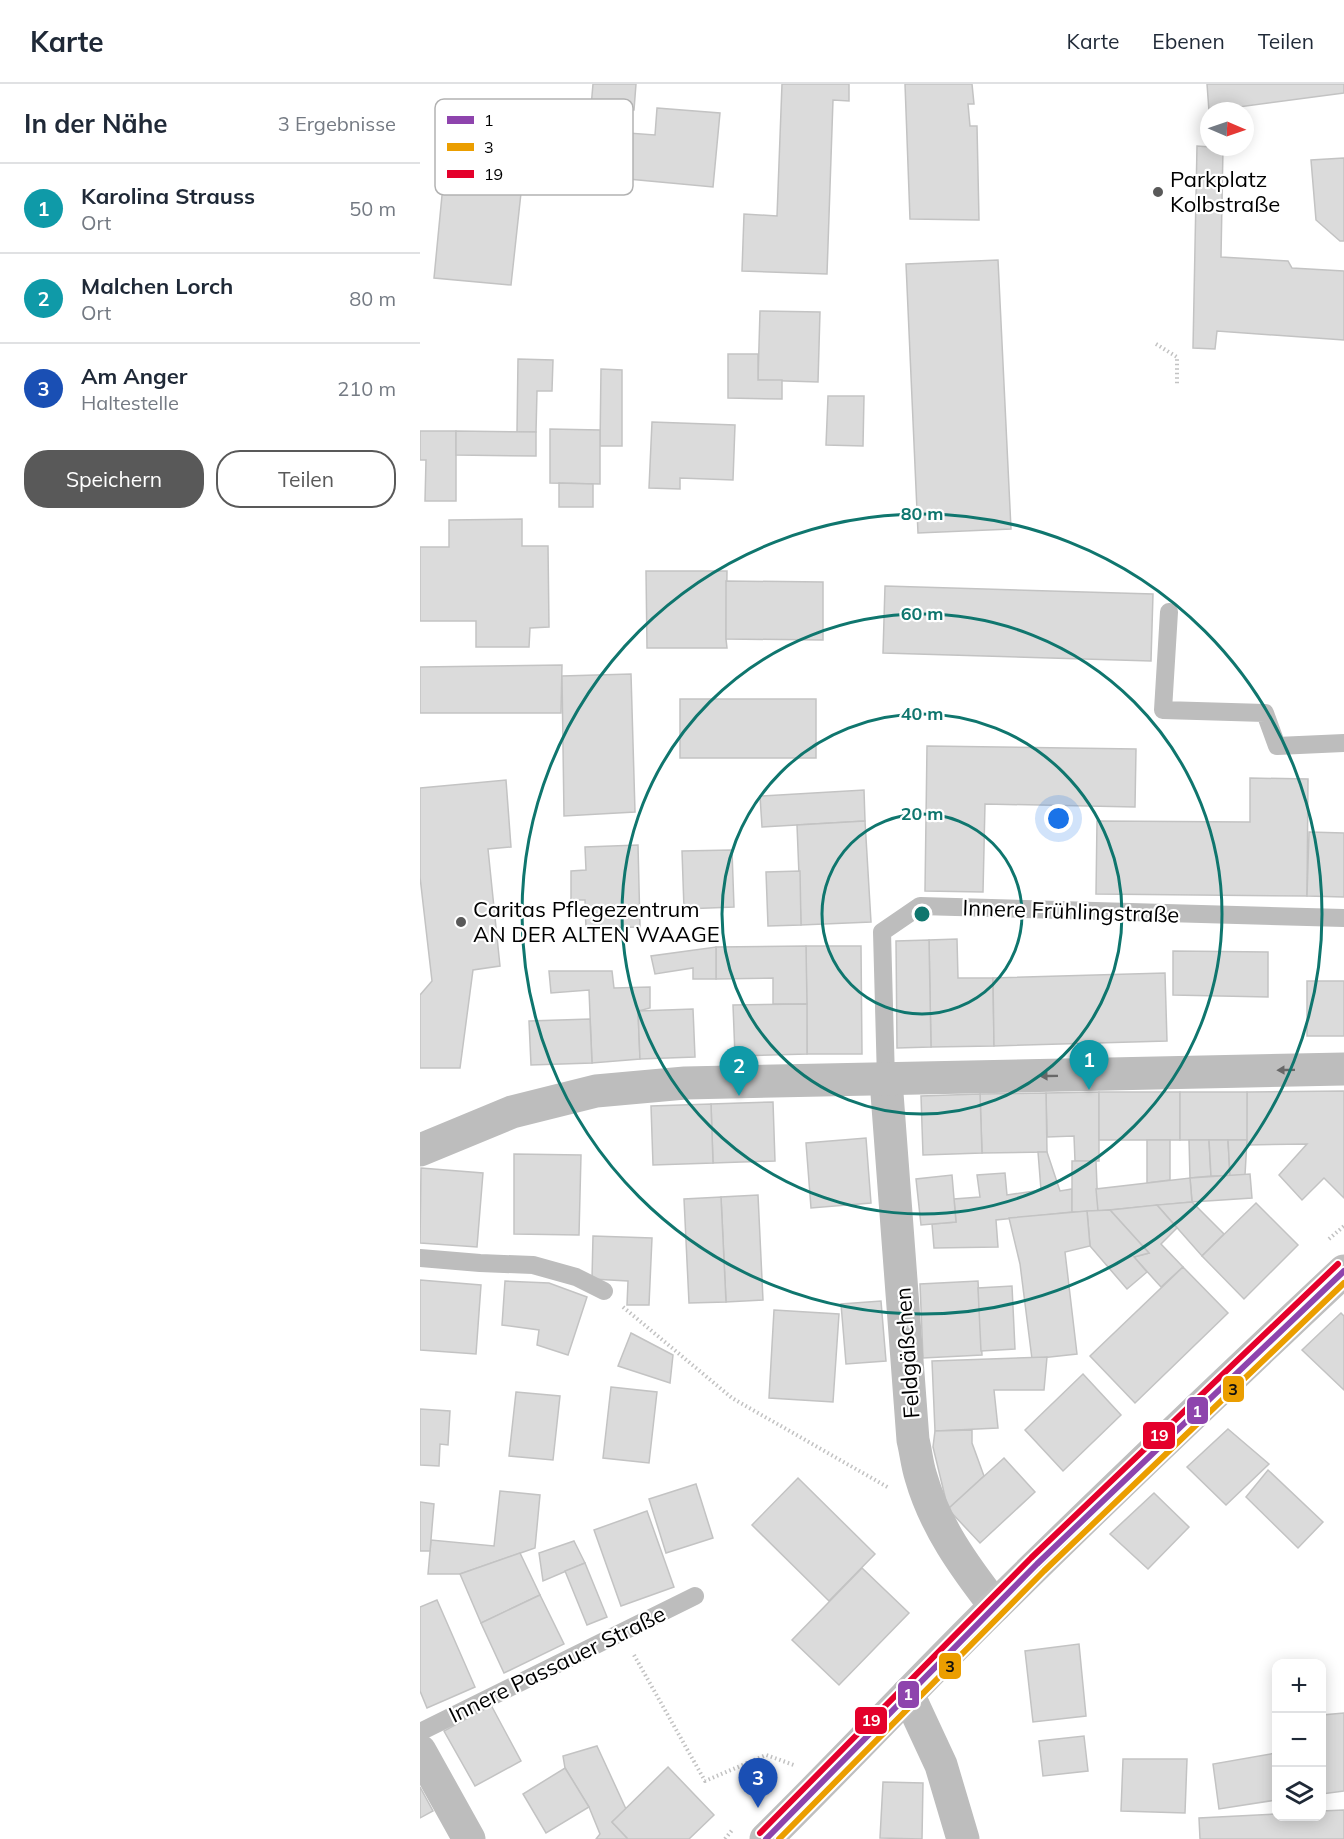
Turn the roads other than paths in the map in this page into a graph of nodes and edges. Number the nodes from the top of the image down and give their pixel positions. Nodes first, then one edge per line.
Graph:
1 (1169, 612) dead end
2 (1344, 743) edge
3 (1344, 918) edge
4 (1344, 1069) edge
5 (886, 1080) junction
6 (420, 1150) edge
7 (420, 1258) edge
8 (1344, 1271) edge
9 (604, 1291) road end
10 (695, 1596) dead end
11 (995, 1606) junction
12 (908, 1694) junction
13 (420, 1732) edge
14 (420, 1751) edge
15 (469, 1839) edge
16 (766, 1839) edge
17 (963, 1839) edge

1 - 2 lane
3 - 5 lane, Innere Frühlingstraße
4 -> 5 street
5 - 6 street
5 - 11 street, Feldgäßchen
7 - 9 lane
8 - 11 main road
10 - 13 lane, Innere Passauer Straße
11 - 12 main road
12 - 16 main road
12 - 17 street
14 - 15 street

